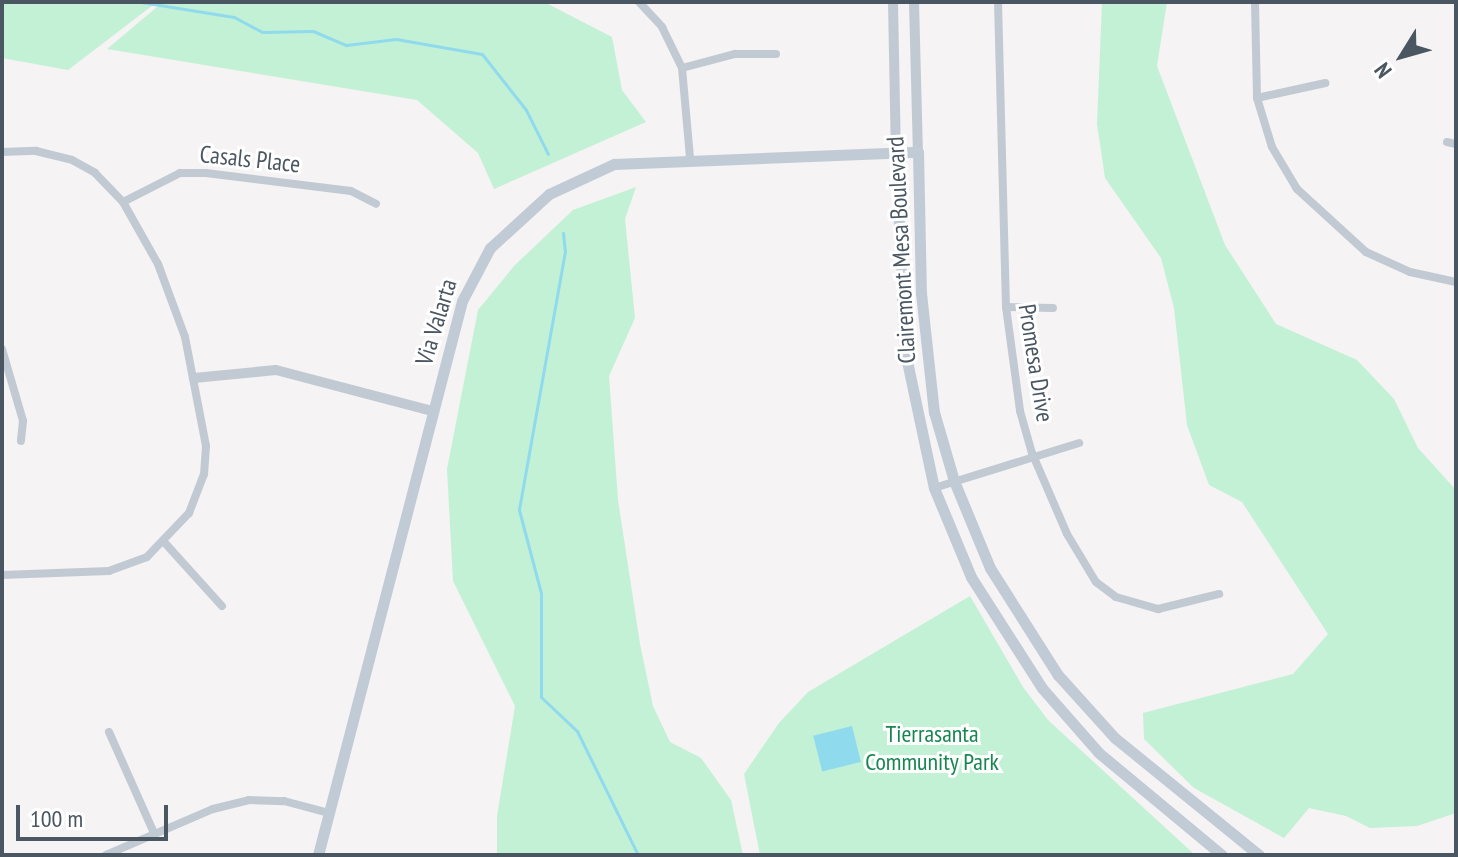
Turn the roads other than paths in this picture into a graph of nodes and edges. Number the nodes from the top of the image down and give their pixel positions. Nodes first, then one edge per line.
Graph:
1 (639, 2) edge
2 (893, 2) edge
3 (914, 2) edge
4 (998, 2) edge
5 (1255, 2) edge
6 (776, 54) dead end
7 (682, 68) junction
8 (1325, 83) dead end
9 (1257, 98) junction
10 (2, 152) edge
11 (918, 152) junction
12 (896, 154) junction
13 (690, 157) junction
14 (123, 202) junction
15 (376, 204) dead end
16 (1456, 282) edge
17 (1006, 307) junction
18 (1053, 308) dead end
19 (2, 349) edge
20 (194, 378) junction
21 (432, 411) junction
22 (21, 441) dead end
23 (1079, 443) dead end
24 (1032, 453) junction
25 (954, 481) junction
26 (934, 488) junction
27 (165, 543) junction
28 (2, 575) edge
29 (1219, 594) dead end
30 (222, 606) dead end
31 (1023, 662) junction
32 (1058, 675) junction
33 (109, 732) dead end
34 (329, 813) junction
35 (154, 833) junction
36 (106, 855) edge
37 (318, 855) edge
38 (1222, 855) edge
39 (1259, 855) edge

1 - 7 street
2 - 12 street, Clairemont Mesa Boulevard
3 - 11 street, Clairemont Mesa Boulevard
4 - 17 street, Promesa Drive
5 - 9 street
6 - 7 street
7 - 13 street
8 - 9 street
9 - 16 street
10 - 14 street
11 - 12 main road, Via Valarta
11 - 25 main road, Clairemont Mesa Boulevard
12 - 13 main road, Via Valarta
12 - 26 main road, Clairemont Mesa Boulevard
13 - 21 main road, Via Valarta
14 - 15 street, Casals Place
14 - 20 street
17 - 18 street
17 - 24 street, Promesa Drive
19 - 22 street
20 - 21 street
20 - 27 street
21 - 34 main road, Via Valarta
23 - 24 street
24 - 25 street
24 - 29 street, Promesa Drive
25 - 26 street
25 - 32 main road, Clairemont Mesa Boulevard
26 - 31 main road, Clairemont Mesa Boulevard
27 - 28 street
27 - 30 street
31 - 32 main road
31 - 38 main road, Clairemont Mesa Boulevard
32 - 39 main road, Clairemont Mesa Boulevard
33 - 35 street
34 - 35 street
34 - 37 main road, Via Valarta
35 - 36 street

